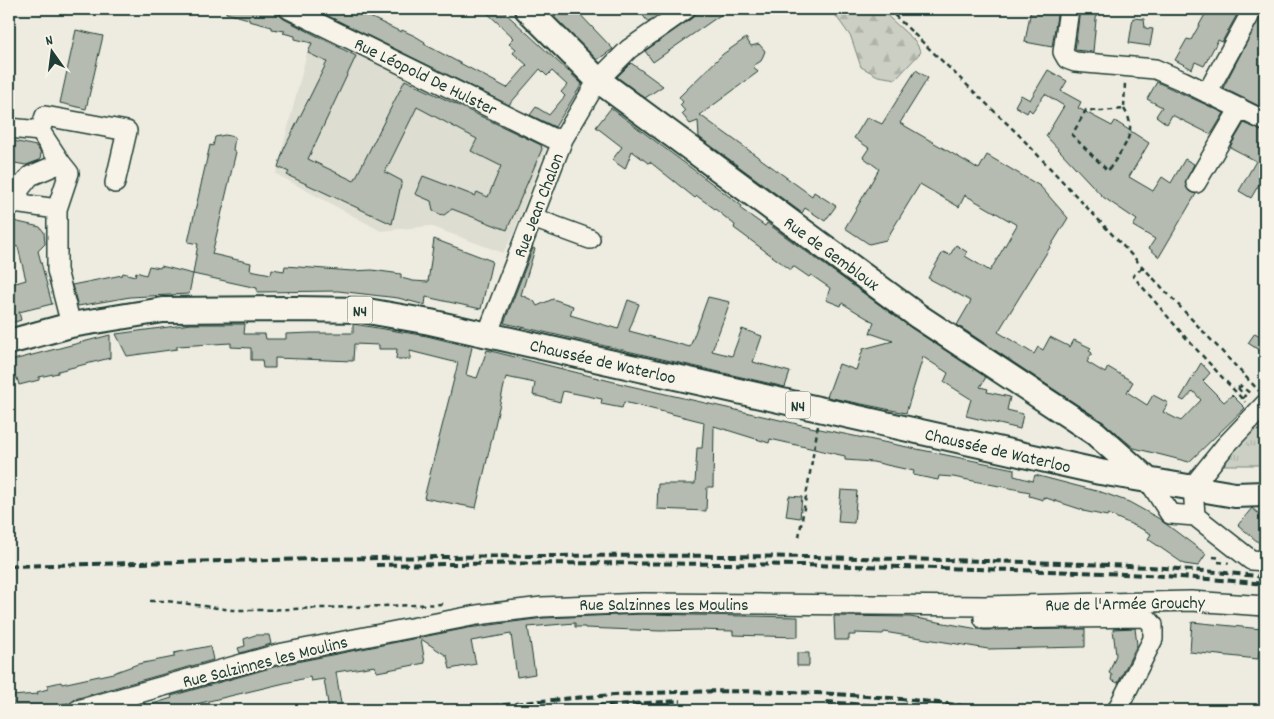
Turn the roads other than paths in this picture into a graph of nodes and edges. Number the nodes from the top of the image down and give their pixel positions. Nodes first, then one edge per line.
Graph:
1 (289, 9) edge
2 (527, 9) edge
3 (686, 9) edge
4 (1069, 9) edge
5 (1253, 9) edge
6 (598, 80) junction
7 (1207, 93) junction
8 (1240, 108) junction
9 (1265, 121) edge
10 (9, 128) edge
11 (40, 131) junction
12 (564, 139) junction
13 (61, 163) junction
14 (115, 183) dead end
15 (1196, 183) dead end
16 (57, 209) junction
17 (533, 218) junction
18 (590, 239) dead end
19 (71, 325) junction
20 (487, 335) junction
21 (9, 342) edge
22 (1258, 403) edge
23 (1095, 433) junction
24 (1068, 465) junction
25 (1265, 479) edge
26 (1149, 481) junction
27 (1193, 486) junction
28 (1265, 494) edge
29 (1195, 516) junction
30 (1265, 561) edge
31 (984, 606) junction
32 (1265, 606) edge
33 (78, 710) edge
34 (1117, 710) edge

1 - 12 street, Rue Léopold De Hulster
2 - 6 main road, Rue de Gembloux
3 - 6 street, Rue Jean Chalon
4 - 7 street
5 - 7 street
6 - 12 street, Rue Jean Chalon
6 - 23 main road, Rue de Gembloux
7 - 8 street
8 - 9 street
8 - 15 street
10 - 11 street
11 - 13 street
11 - 14 street
12 - 17 street, Rue Jean Chalon
13 - 16 street
13 - 16 street
16 - 19 street
17 - 18 street
17 - 20 street, Rue Jean Chalon
19 - 20 main road, Chaussée de Waterloo / N4
19 - 21 main road, Chaussée de Waterloo / N4
20 - 24 main road, Chaussée de Waterloo / N4
22 - 27 street
23 - 24 main road
23 - 26 main road, Rue de Gembloux
24 - 26 main road, Chaussée de Waterloo / N4
25 - 27 main road
26 - 27 main road, Chaussée de Waterloo / N4
26 - 29 street
27 - 28 main road, N4
27 - 29 street
29 - 30 street
31 - 32 street, Rue de l'Armée Grouchy
31 - 33 street, Rue Salzinnes les Moulins
31 - 34 street

